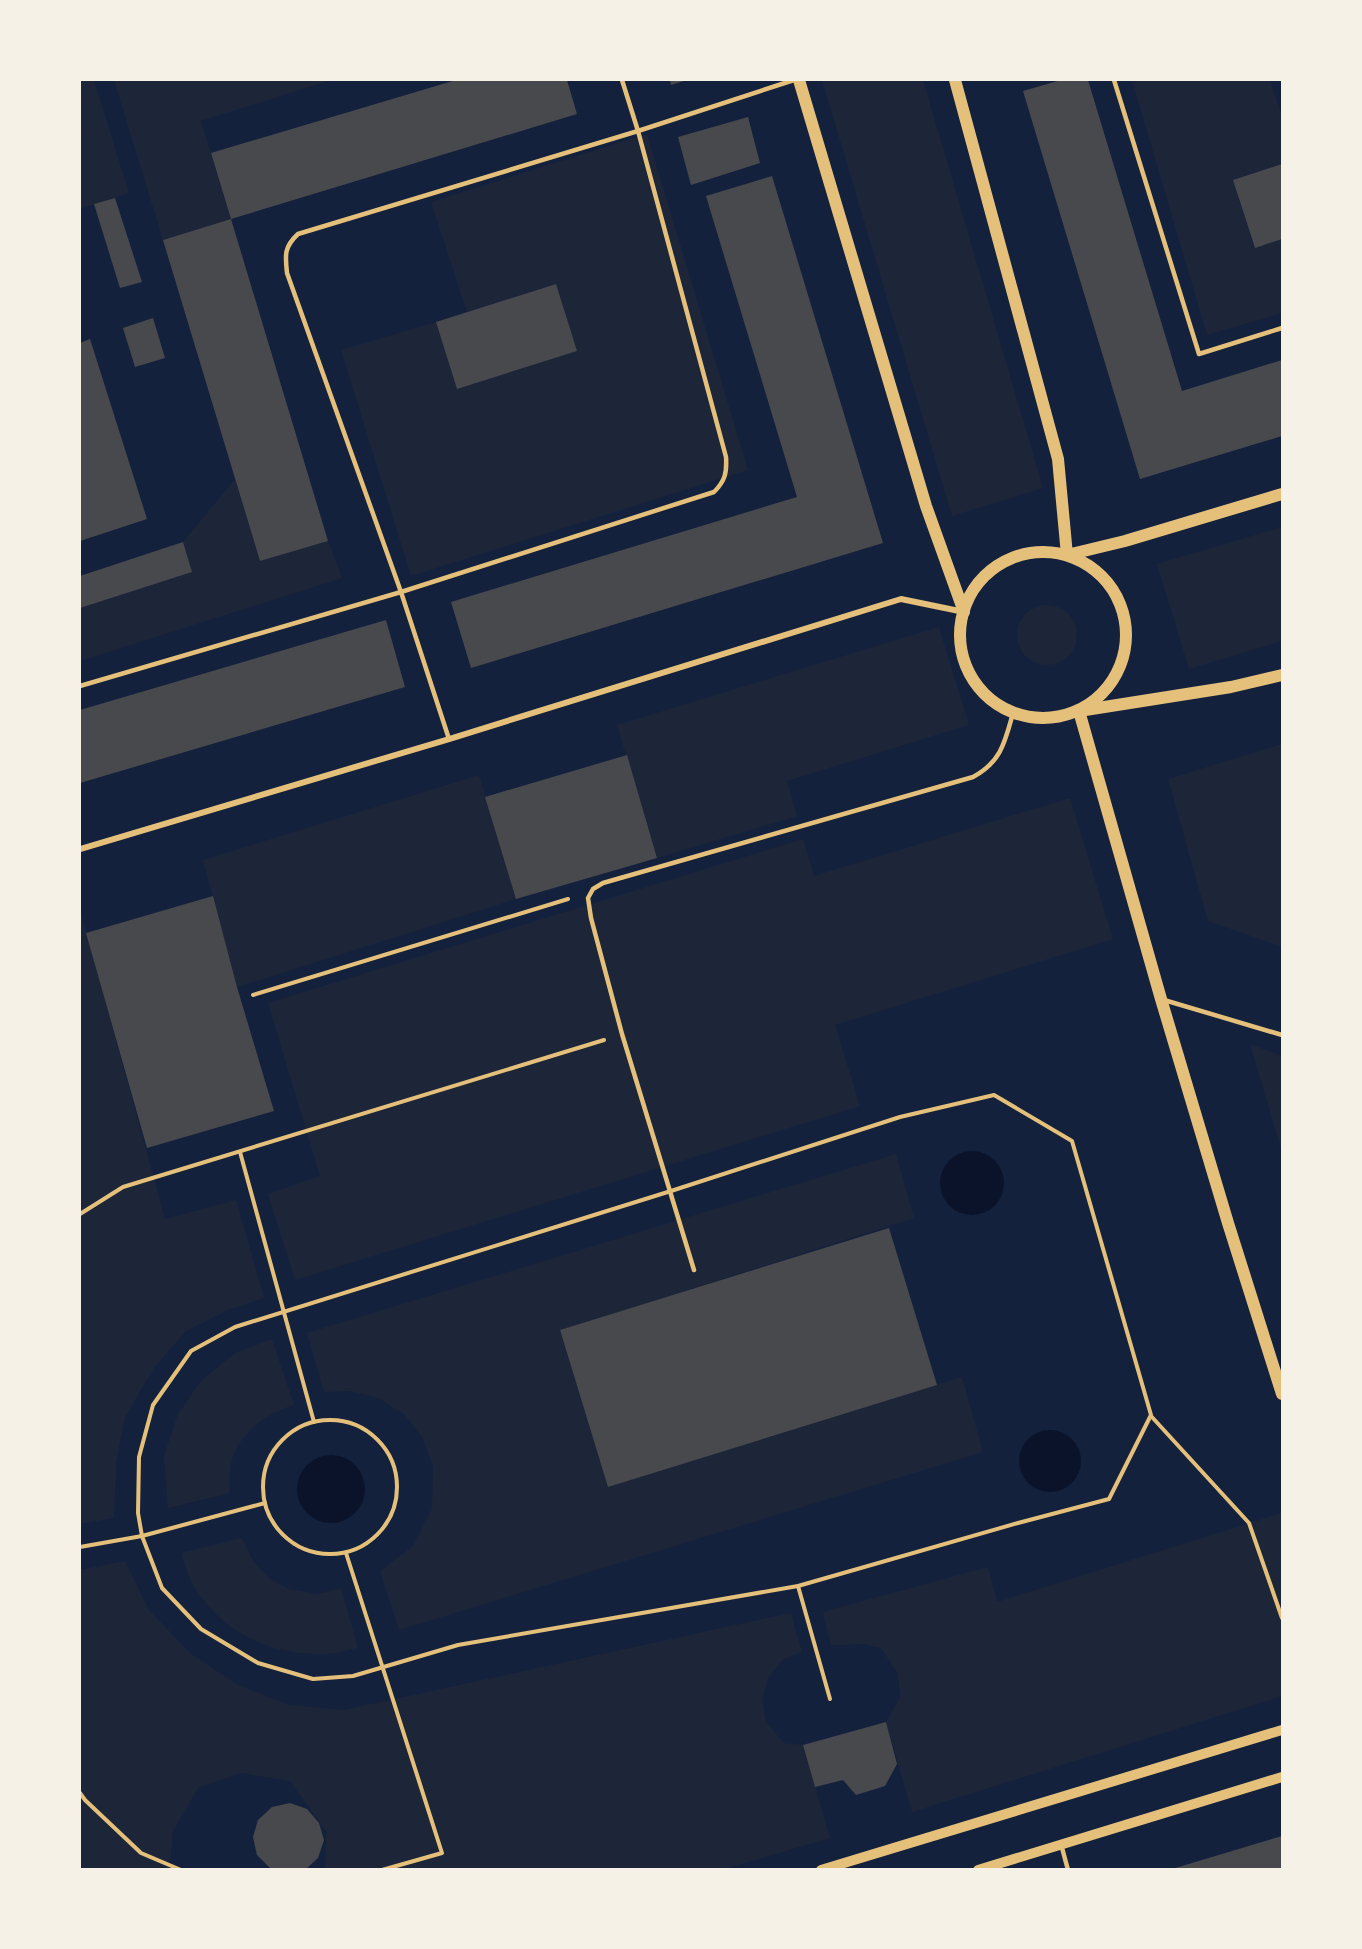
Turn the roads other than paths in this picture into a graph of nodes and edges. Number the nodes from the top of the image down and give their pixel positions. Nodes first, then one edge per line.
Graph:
1 (622, 80) edge
2 (794, 80) edge
3 (799, 80) edge
4 (955, 80) edge
5 (1114, 80) edge
6 (638, 131) junction
7 (1282, 328) edge
8 (1282, 494) edge
9 (1067, 555) junction
10 (401, 592) junction
11 (964, 612) junction
12 (1282, 675) edge
13 (80, 686) edge
14 (1079, 711) junction
15 (1013, 713) junction
16 (449, 739) junction
17 (80, 849) edge
18 (1161, 999) junction
19 (1282, 1035) edge
20 (694, 1270) dead end
21 (1282, 1394) edge
22 (1282, 1730) edge
23 (1282, 1777) edge
24 (1061, 1844) junction
25 (821, 1869) edge
26 (978, 1869) edge
27 (1068, 1869) edge

1 - 6 lane
2 - 6 lane
3 - 11 main road
4 - 9 main road
5 - 7 lane
6 - 10 lane
6 - 10 lane
8 - 9 main road
9 - 11 main road
9 - 14 main road
10 - 13 lane
10 - 16 lane
11 - 15 main road
11 - 16 street
12 - 14 main road
14 - 15 main road
14 - 18 main road
15 - 20 lane
16 - 17 street
18 - 19 lane
18 - 21 main road
22 - 25 street
23 - 24 street
24 - 26 street
24 - 27 lane

